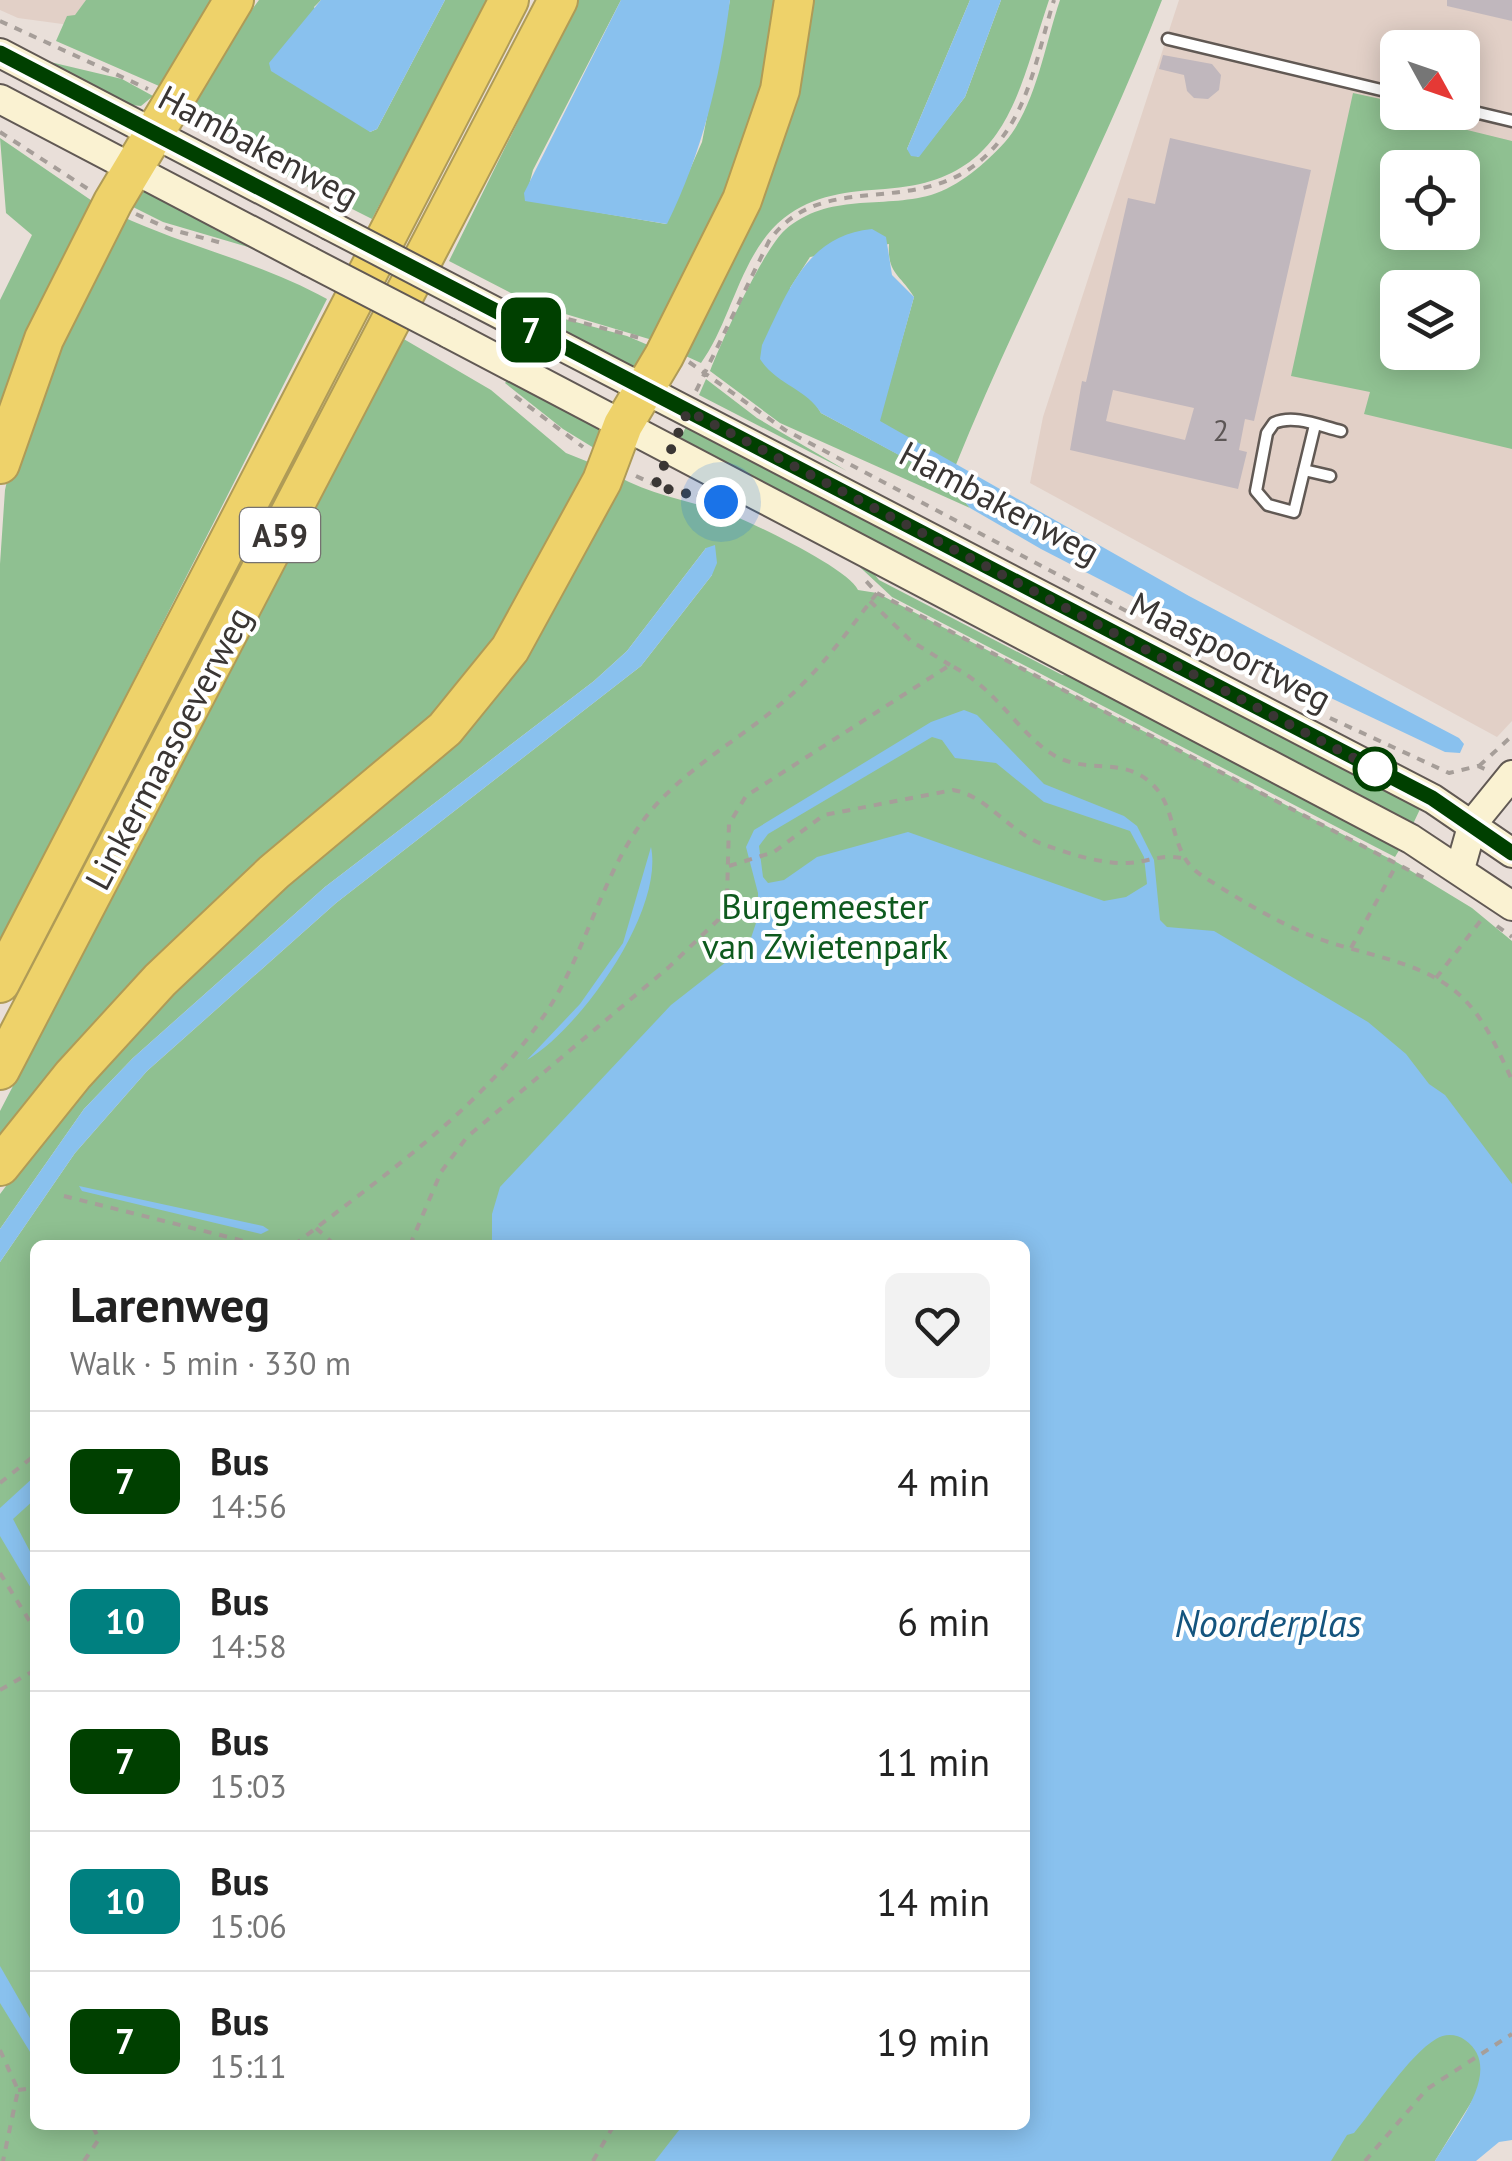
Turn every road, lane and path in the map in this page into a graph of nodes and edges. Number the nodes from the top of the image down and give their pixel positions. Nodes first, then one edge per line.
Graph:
1 (234, 0) edge
2 (510, 0) edge
3 (558, 0) edge
4 (794, 0) edge
5 (1054, 0) edge
6 (1168, 39) dead end
7 (0, 53) edge
8 (1380, 90) edge
9 (0, 100) edge
10 (1480, 113) edge
11 (1512, 121) edge
12 (0, 132) edge
13 (153, 133) junction
14 (133, 169) junction
15 (113, 202) junction
16 (227, 244) dead end
17 (542, 311) dead end
18 (667, 350) junction
19 (704, 371) junction
20 (504, 387) dead end
21 (643, 388) junction
22 (688, 411) junction
23 (624, 424) junction
24 (1315, 425) junction
25 (1341, 432) dead end
26 (670, 449) junction
27 (610, 462) junction
28 (0, 464) edge
29 (1304, 470) junction
30 (1330, 476) dead end
31 (655, 486) junction
32 (721, 502) dead end
33 (857, 571) dead end
34 (876, 593) junction
35 (870, 601) junction
36 (1139, 618) dead end
37 (950, 665) junction
38 (1325, 716) dead end
39 (1512, 736) edge
40 (1478, 766) junction
41 (1502, 775) edge
42 (1473, 823) junction
43 (1508, 840) edge
44 (1184, 859) junction
45 (1398, 863) junction
46 (730, 866) junction
47 (1460, 869) junction
48 (1432, 883) dead end
49 (1512, 906) edge
50 (1477, 912) dead end
51 (1351, 948) junction
52 (1436, 978) junction
53 (0, 983) edge
54 (0, 1070) edge
55 (1512, 1080) edge
56 (0, 1166) edge
57 (64, 1196) dead end
58 (316, 1228) junction
59 (240, 1240) edge
60 (300, 1240) edge
61 (329, 1240) edge
62 (412, 1240) edge
63 (30, 1459) edge
64 (0, 1483) edge
65 (0, 1573) edge
66 (30, 1622) edge
67 (30, 1673) edge
68 (0, 1690) edge
69 (1512, 2034) edge
70 (0, 2050) edge
71 (30, 2089) edge
72 (18, 2090) junction
73 (94, 2130) edge
74 (611, 2130) edge
75 (3, 2161) edge
76 (84, 2161) edge
77 (593, 2161) edge
78 (1364, 2161) edge

1 - 13 highway
2 - 53 highway, Linkermaasoeverweg / A59
3 - 54 highway, Linkermaasoeverweg / A59
4 - 18 highway
5 - 19 path
6 - 8 lane
7 - 13 main road, Hambakenweg
9 - 14 main road
10 - 11 lane
12 - 15 path
13 - 14 highway
13 - 21 main road, Hambakenweg, bridge
14 - 15 highway
14 - 23 main road, bridge
15 - 16 path
15 - 28 highway
17 - 18 path, Hambakenweg
18 - 19 path, Hambakenweg
18 - 21 highway
19 - 22 path
19 - 36 path, Hambakenweg
20 - 27 path
21 - 22 main road, Maaspoortweg
21 - 23 highway
22 - 42 main road, Maaspoortweg
23 - 26 main road
23 - 27 highway
24 - 25 lane
24 - 29 lane
24 - 29 lane
26 - 31 path
26 - 47 main road
27 - 31 path
27 - 56 highway
29 - 30 lane
31 - 32 path
33 - 34 path
34 - 35 path
34 - 45 path
35 - 37 path
35 - 58 path
37 - 44 path
37 - 46 path
38 - 40 path
39 - 40 path
40 - 41 path
41 - 42 main road
42 - 43 main road, Maaspoortweg
42 - 47 main road
43 - 47 main road
44 - 46 path
44 - 51 path
45 - 48 path
45 - 51 path
46 - 62 path
47 - 49 main road
50 - 52 path
51 - 52 path
52 - 55 path
57 - 59 path
58 - 60 path
58 - 61 path
63 - 64 path
65 - 66 path
67 - 68 path
69 - 78 path
70 - 72 path
71 - 72 path
72 - 75 path
73 - 76 path
74 - 77 path

